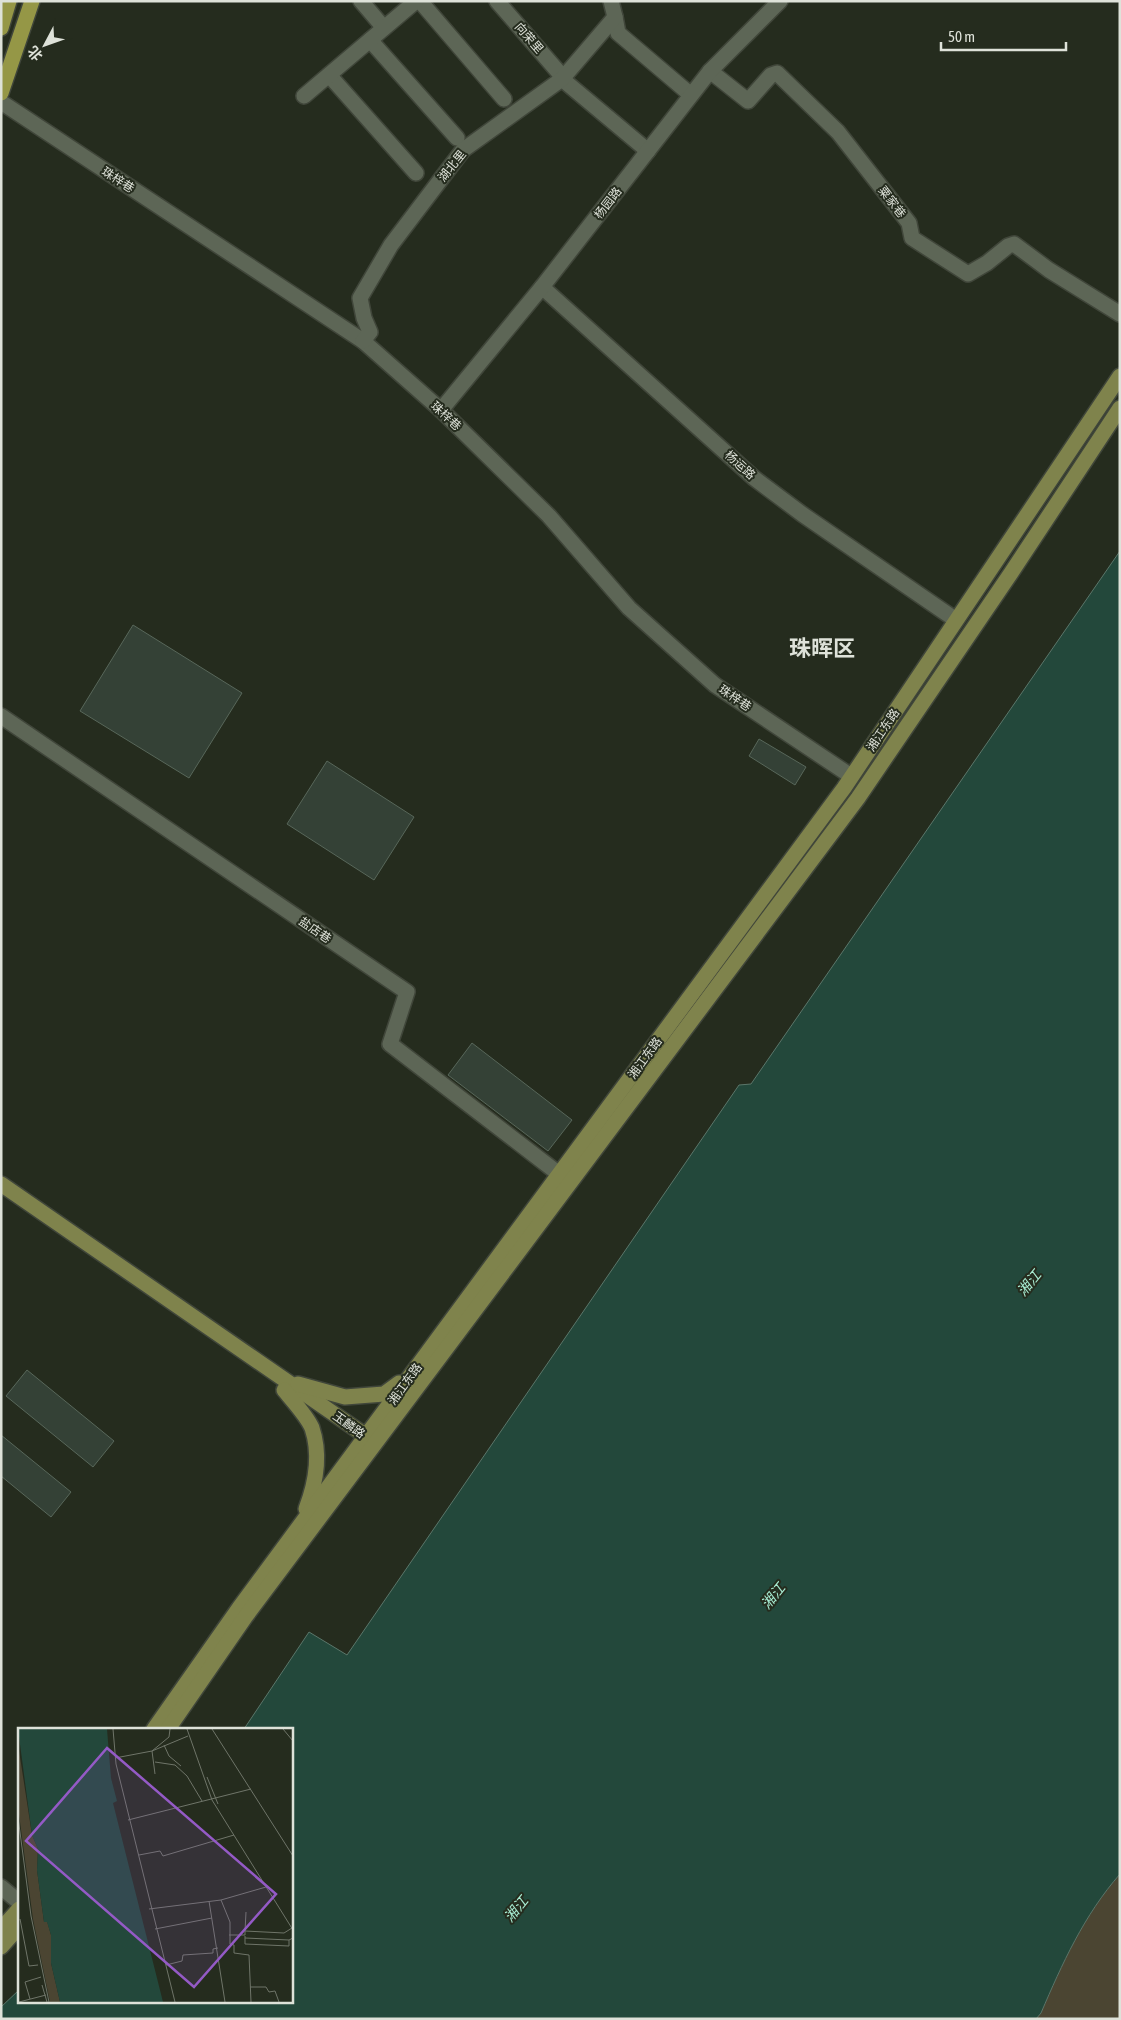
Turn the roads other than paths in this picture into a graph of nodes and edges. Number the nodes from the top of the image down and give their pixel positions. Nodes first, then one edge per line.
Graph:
1 (10, 1) edge
2 (32, 1) edge
3 (361, 1) edge
4 (416, 1) edge
5 (420, 1) edge
6 (497, 1) edge
7 (611, 1) edge
8 (780, 1) edge
9 (614, 17) junction
10 (1, 28) edge
11 (384, 28) junction
12 (370, 40) junction
13 (710, 71) junction
14 (329, 75) junction
15 (561, 77) junction
16 (1, 93) edge
17 (691, 95) junction
18 (304, 96) dead end
19 (504, 99) dead end
20 (1, 102) edge
21 (457, 138) dead end
22 (648, 151) junction
23 (416, 173) dead end
24 (542, 286) junction
25 (1120, 314) edge
26 (363, 341) junction
27 (1120, 376) edge
28 (1120, 408) edge
29 (441, 410) junction
30 (956, 620) junction
31 (1, 716) edge
32 (851, 776) junction
33 (560, 1174) junction
34 (1, 1184) edge
35 (1, 1195) edge
36 (413, 1373) junction
37 (285, 1385) junction
38 (367, 1442) junction
39 (298, 1528) junction
40 (155, 1728) edge
41 (169, 1728) edge
42 (1, 1887) edge
43 (18, 1901) edge
44 (18, 1910) edge
45 (18, 1928) edge
46 (1, 1930) edge
47 (1, 1947) edge

1 - 10 highway
2 - 16 highway
3 - 11 street
4 - 11 street
5 - 19 street
6 - 15 street, 向荣里
7 - 9 street
8 - 13 street, 杨园路
9 - 15 street, 湖北里
9 - 17 street
11 - 12 street
12 - 14 street
12 - 21 street
13 - 17 street, 杨园路
13 - 25 street, 粟家巷
14 - 18 street
14 - 23 street
15 - 22 street, 向荣里
15 - 26 street, 湖北里
17 - 22 street, 杨园路
20 - 26 street, 珠梓巷
22 - 24 street, 杨园路
24 - 29 street, 杨园路
24 - 30 street, 杨运路
26 - 29 street, 珠梓巷
27 - 30 main road, 湘江东路
28 - 38 main road, 湘江东路
29 - 32 street, 珠梓巷
30 - 32 main road, 湘江东路
31 - 33 street, 盐店巷
32 - 33 main road, 湘江东路
33 - 36 main road, 湘江东路
34 - 37 main road, 玉麟路
35 - 37 main road, 玉麟路
36 - 37 main road
36 - 38 main road, 湘江东路
37 - 38 main road, 玉麟路
37 - 39 main road
38 - 39 main road, 湘江东路
38 - 41 main road, 湘江东路
39 - 40 main road, 湘江东路
42 - 43 street
44 - 46 main road
45 - 47 main road

